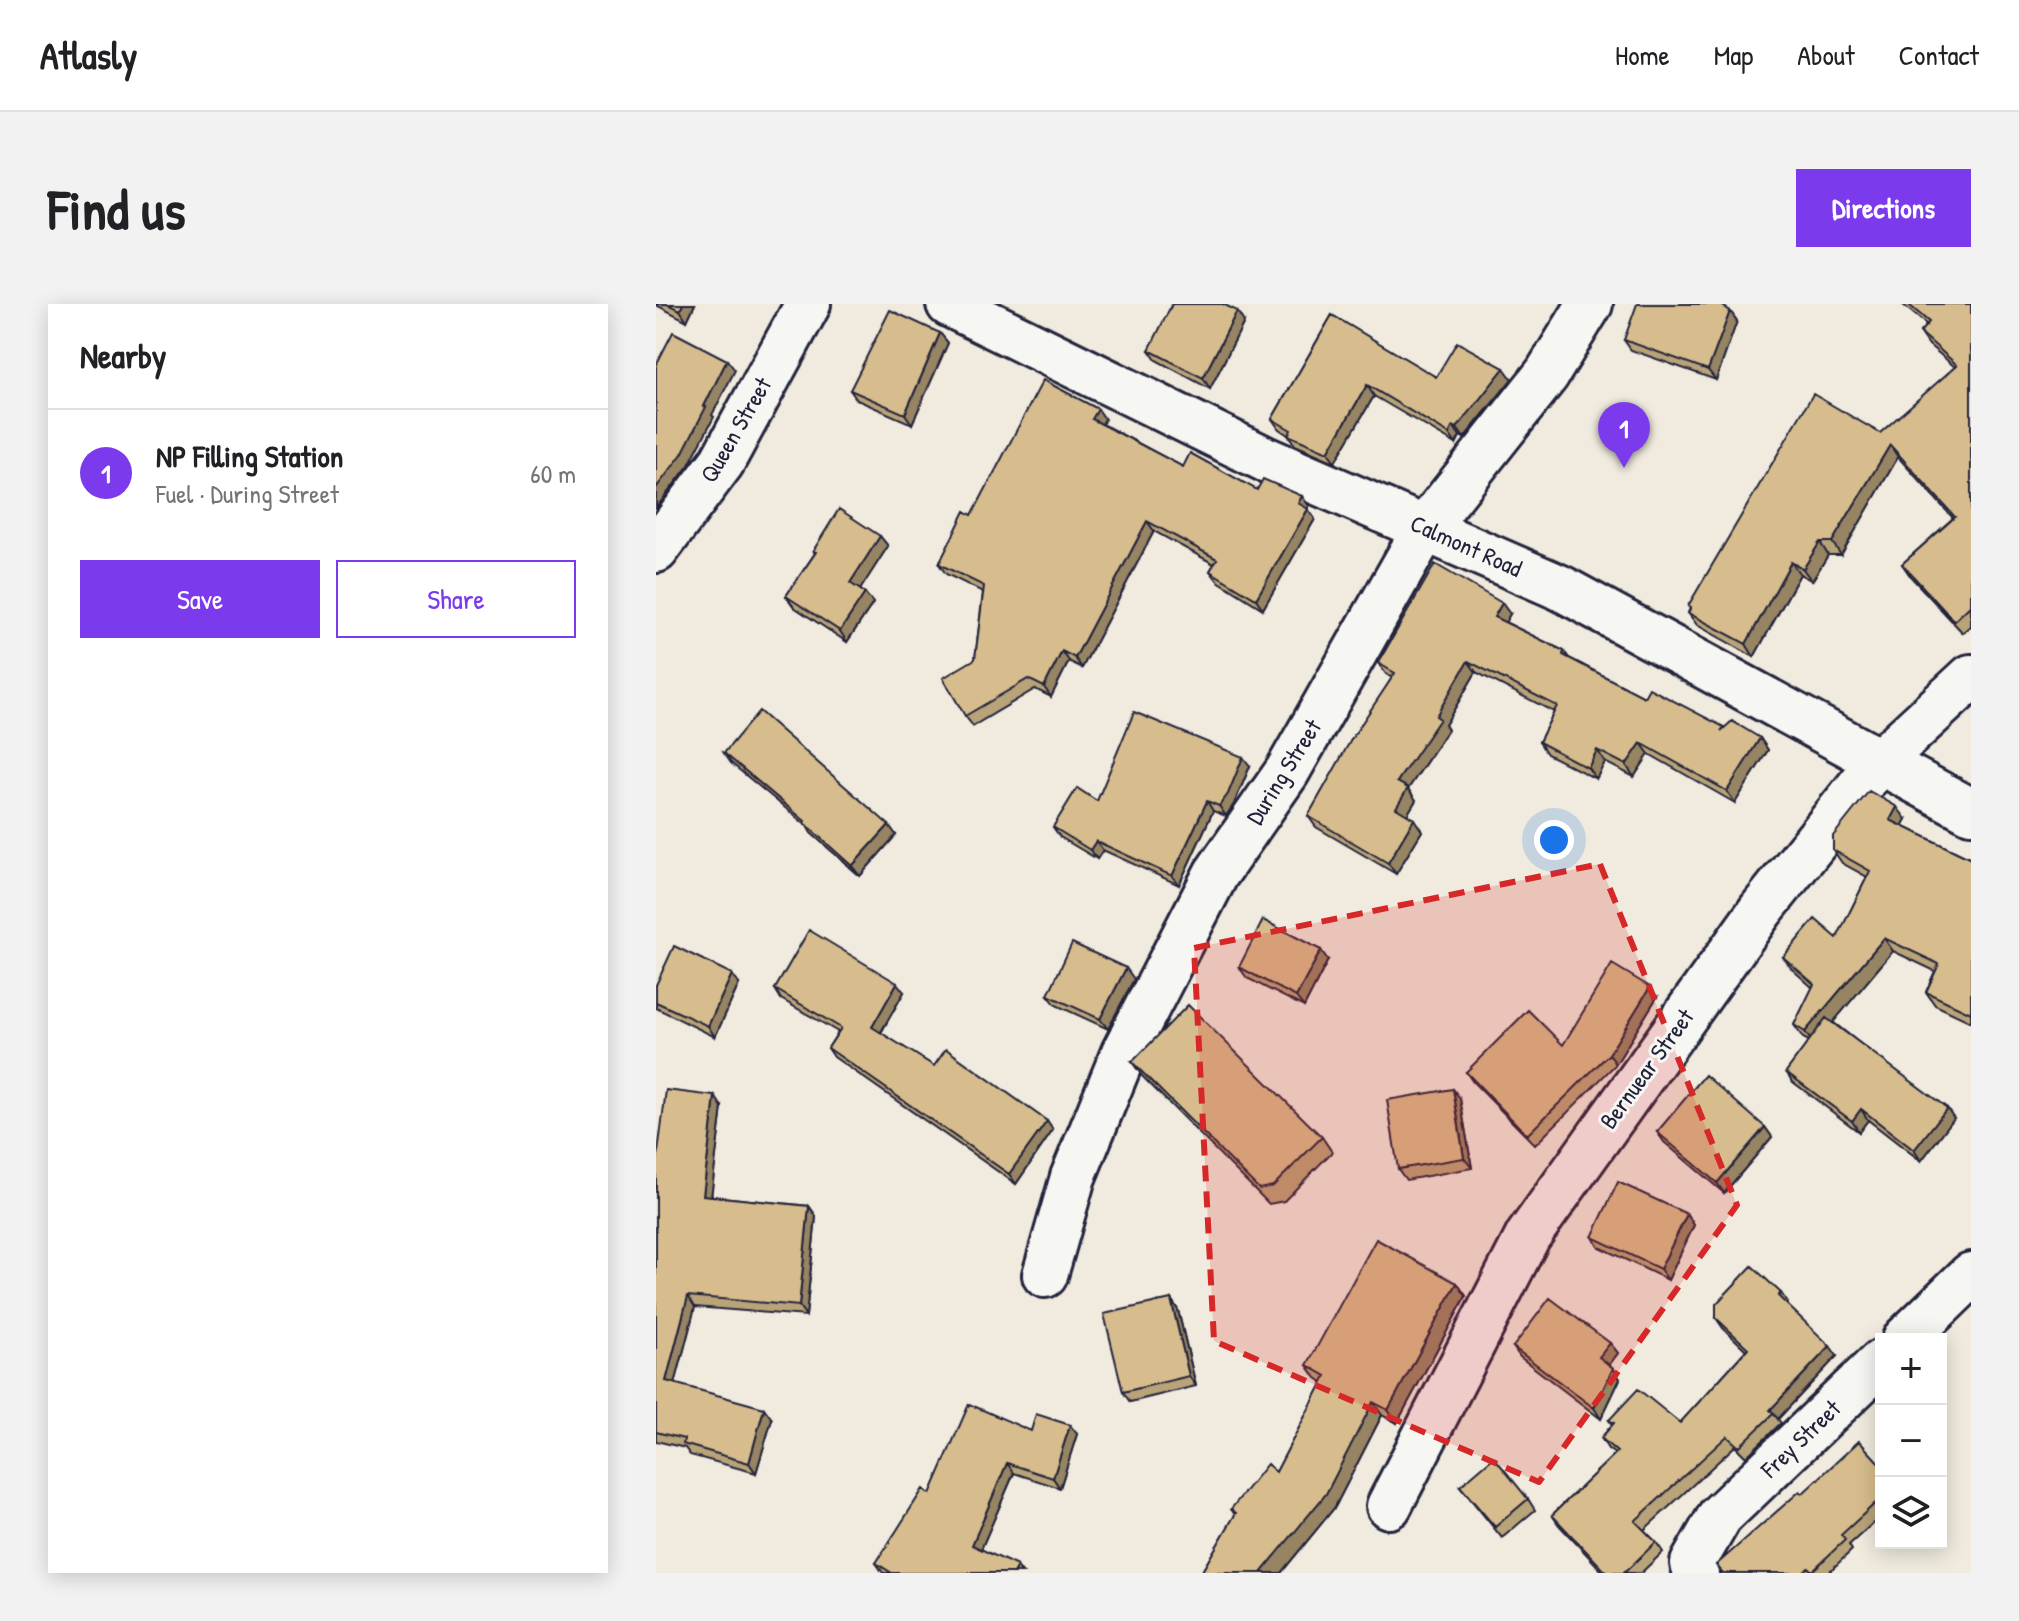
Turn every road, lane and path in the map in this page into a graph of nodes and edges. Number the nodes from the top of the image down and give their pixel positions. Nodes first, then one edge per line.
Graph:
1 (808, 304) edge
2 (949, 304) edge
3 (1590, 304) edge
4 (1426, 527) junction
5 (656, 550) edge
6 (1971, 677) edge
7 (1878, 763) junction
8 (1971, 811) edge
9 (1045, 1275) dead end
10 (1971, 1275) edge
11 (1911, 1333) edge
12 (1875, 1368) edge
13 (1389, 1506) dead end
14 (1696, 1573) edge

1 - 5 street, Queen Street
2 - 4 street, Calmont Road
3 - 4 street, During Street
4 - 7 street, Calmont Road
4 - 9 street, During Street
6 - 7 street, Bernuear Street
7 - 8 street, Calmont Road
7 - 13 street, Bernuear Street
10 - 11 street
12 - 14 street, Frey Street

